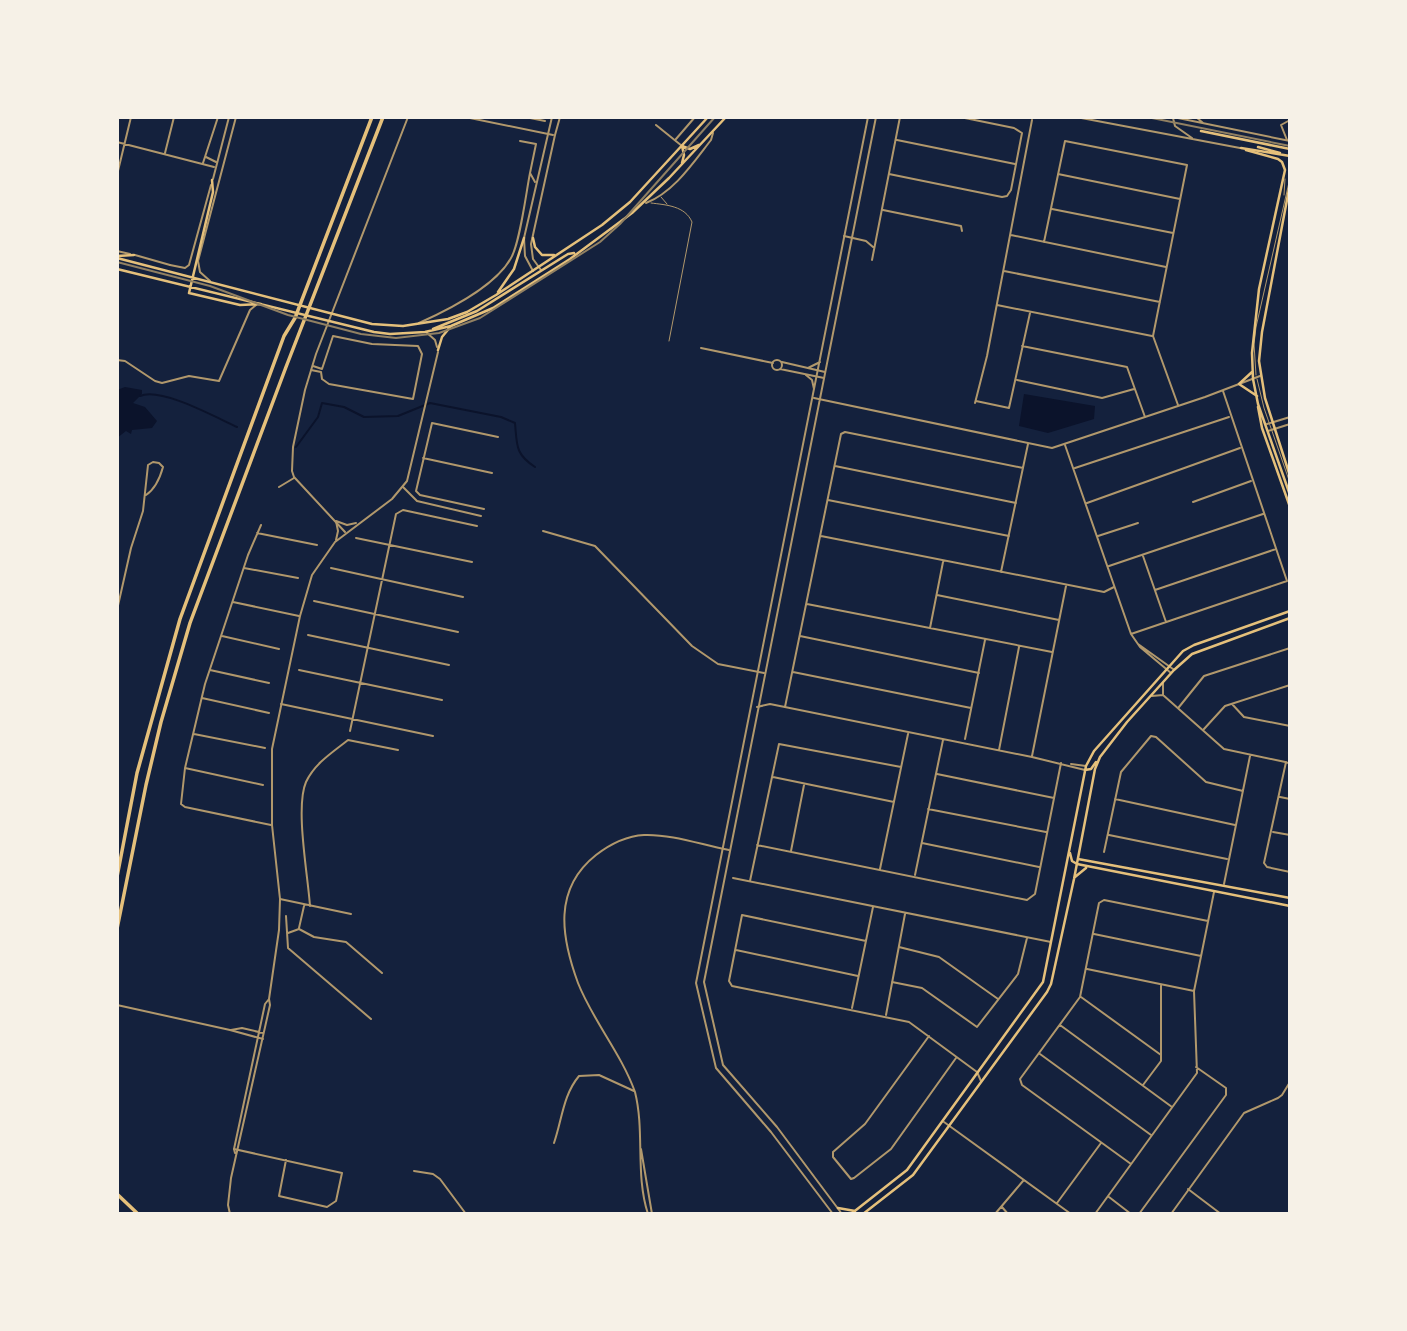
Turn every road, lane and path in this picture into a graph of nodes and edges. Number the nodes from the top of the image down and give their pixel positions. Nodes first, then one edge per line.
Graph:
1 (131, 117) edge
2 (174, 117) edge
3 (218, 117) edge
4 (229, 117) edge
5 (236, 117) edge
6 (372, 117) edge
7 (383, 117) edge
8 (408, 117) edge
9 (465, 117) edge
10 (525, 117) edge
11 (552, 117) edge
12 (561, 117) edge
13 (695, 117) edge
14 (708, 117) edge
15 (726, 117) edge
16 (868, 117) edge
17 (876, 117) edge
18 (900, 117) edge
19 (960, 117) edge
20 (1076, 117) edge
21 (1173, 117) edge
22 (1196, 117) edge
23 (1032, 120) dead end
24 (1290, 120) edge
25 (545, 121) dead end
26 (1204, 124) junction
27 (656, 125) dead end
28 (1201, 131) dead end
29 (713, 132) junction
30 (547, 133) junction
31 (555, 135) junction
32 (1192, 139) junction
33 (675, 140) junction
34 (896, 140) junction
35 (520, 141) dead end
36 (1289, 141) edge
37 (117, 142) edge
38 (703, 142) junction
39 (125, 144) junction
40 (682, 146) junction
41 (1258, 147) dead end
42 (1241, 148) junction
43 (1290, 149) edge
44 (164, 154) junction
45 (206, 156) junction
46 (1290, 156) edge
47 (217, 162) junction
48 (203, 164) junction
49 (1016, 164) junction
50 (681, 165) junction
51 (216, 168) junction
52 (1285, 170) junction
53 (530, 173) junction
54 (889, 174) junction
55 (1057, 174) junction
56 (117, 175) edge
57 (1290, 178) edge
58 (212, 180) junction
59 (536, 182) junction
60 (1290, 184) edge
61 (661, 195) junction
62 (1284, 198) junction
63 (1180, 200) junction
64 (646, 203) junction
65 (668, 205) junction
66 (1051, 208) junction
67 (882, 210) junction
68 (962, 231) dead end
69 (1174, 233) junction
70 (1010, 235) junction
71 (844, 236) junction
72 (876, 236) junction
73 (524, 238) junction
74 (533, 238) junction
75 (852, 238) junction
76 (866, 241) junction
77 (1044, 242) junction
78 (874, 248) junction
79 (117, 251) edge
80 (578, 253) junction
81 (557, 254) junction
82 (134, 255) junction
83 (117, 257) edge
84 (872, 260) dead end
85 (190, 262) junction
86 (198, 265) junction
87 (538, 267) junction
88 (1167, 267) junction
89 (117, 269) edge
90 (533, 271) junction
91 (541, 271) junction
92 (1003, 271) junction
93 (536, 275) junction
94 (211, 281) junction
95 (496, 295) junction
96 (1160, 302) junction
97 (266, 304) junction
98 (257, 305) junction
99 (997, 305) junction
100 (1030, 312) junction
101 (415, 325) junction
102 (452, 326) junction
103 (431, 331) junction
104 (425, 332) junction
105 (1153, 336) junction
106 (669, 341) dead end
107 (1022, 346) junction
108 (701, 348) dead end
109 (438, 350) junction
110 (117, 360) edge
111 (820, 361) junction
112 (782, 362) junction
113 (773, 363) junction
114 (312, 368) junction
115 (808, 368) junction
116 (780, 369) junction
117 (818, 370) junction
118 (1253, 371) junction
119 (826, 372) junction
120 (806, 374) junction
121 (817, 377) junction
122 (824, 378) junction
123 (1261, 378) junction
124 (1254, 379) junction
125 (1015, 380) junction
126 (1239, 384) junction
127 (1135, 389) junction
128 (814, 390) junction
129 (1223, 391) junction
130 (1257, 396) junction
131 (813, 398) junction
132 (820, 400) junction
133 (1258, 404) junction
134 (1179, 406) junction
135 (1231, 416) junction
136 (1290, 417) edge
137 (1145, 418) junction
138 (1272, 423) junction
139 (1290, 424) edge
140 (1265, 425) junction
141 (1274, 429) junction
142 (1267, 431) junction
143 (498, 437) dead end
144 (1028, 443) junction
145 (1065, 444) junction
146 (1242, 447) junction
147 (422, 458) junction
148 (834, 466) junction
149 (1023, 468) junction
150 (1074, 468) junction
151 (492, 473) dead end
152 (1290, 475) edge
153 (294, 477) junction
154 (1253, 480) junction
155 (1290, 483) edge
156 (279, 487) dead end
157 (403, 487) junction
158 (146, 495) junction
159 (1290, 495) edge
160 (827, 500) junction
161 (449, 502) junction
162 (1193, 502) dead end
163 (457, 503) junction
164 (1016, 503) junction
165 (1086, 503) junction
166 (448, 508) junction
167 (1290, 508) edge
168 (484, 509) dead end
169 (456, 510) junction
170 (1264, 514) junction
171 (481, 516) dead end
172 (336, 521) junction
173 (357, 523) junction
174 (1138, 523) dead end
175 (261, 525) dead end
176 (477, 526) dead end
177 (543, 531) dead end
178 (345, 532) junction
179 (257, 533) junction
180 (820, 536) junction
181 (1009, 536) junction
182 (1097, 537) junction
183 (356, 538) dead end
184 (335, 542) junction
185 (317, 545) dead end
186 (389, 546) junction
187 (1276, 549) junction
188 (1142, 555) junction
189 (944, 561) junction
190 (472, 562) dead end
191 (1108, 566) junction
192 (244, 568) junction
193 (331, 568) dead end
194 (1001, 573) junction
195 (298, 579) dead end
196 (383, 580) junction
197 (1066, 586) junction
198 (1114, 587) junction
199 (1155, 590) junction
200 (937, 595) junction
201 (463, 597) dead end
202 (232, 601) junction
203 (314, 601) dead end
204 (806, 603) junction
205 (117, 610) edge
206 (1290, 611) edge
207 (375, 614) junction
208 (300, 616) junction
209 (1290, 618) edge
210 (1059, 621) junction
211 (1166, 622) junction
212 (930, 628) junction
213 (458, 632) dead end
214 (1131, 634) junction
215 (220, 635) junction
216 (307, 635) dead end
217 (799, 636) junction
218 (986, 639) junction
219 (1019, 646) junction
220 (368, 648) junction
221 (1290, 648) edge
222 (279, 649) dead end
223 (1052, 653) junction
224 (449, 665) dead end
225 (1167, 667) junction
226 (210, 670) junction
227 (299, 670) dead end
228 (757, 671) junction
229 (792, 672) junction
230 (1173, 672) junction
231 (764, 673) junction
232 (979, 673) junction
233 (360, 682) junction
234 (1163, 682) junction
235 (269, 683) dead end
236 (1290, 685) edge
237 (1163, 695) junction
238 (1151, 696) junction
239 (201, 698) junction
240 (442, 700) dead end
241 (281, 704) junction
242 (1232, 705) junction
243 (758, 707) junction
244 (785, 707) junction
245 (1178, 707) junction
246 (971, 708) junction
247 (269, 713) dead end
248 (352, 719) junction
249 (1290, 726) edge
250 (1203, 730) junction
251 (350, 732) dead end
252 (908, 732) junction
253 (193, 733) junction
254 (433, 736) dead end
255 (943, 739) junction
256 (965, 739) dead end
257 (265, 748) dead end
258 (398, 750) dead end
259 (999, 750) junction
260 (1250, 755) junction
261 (1032, 757) junction
262 (1100, 757) junction
263 (1286, 762) junction
264 (1061, 763) junction
265 (1290, 763) edge
266 (901, 767) junction
267 (185, 768) junction
268 (1086, 768) junction
269 (936, 774) junction
270 (772, 777) junction
271 (805, 784) junction
272 (263, 785) dead end
273 (1243, 791) junction
274 (1279, 797) junction
275 (1054, 798) junction
276 (1115, 799) junction
277 (1290, 799) edge
278 (894, 802) junction
279 (929, 809) junction
280 (272, 825) junction
281 (1236, 825) junction
282 (1272, 831) junction
283 (1047, 832) junction
284 (1108, 835) junction
285 (1290, 835) edge
286 (922, 843) junction
287 (757, 845) junction
288 (1080, 846) junction
289 (722, 849) junction
290 (729, 850) junction
291 (1070, 850) junction
292 (791, 852) junction
293 (1104, 852) dead end
294 (1078, 859) junction
295 (1072, 860) junction
296 (1229, 860) junction
297 (1090, 861) junction
298 (1077, 864) junction
299 (1040, 867) junction
300 (1089, 867) junction
301 (880, 870) junction
302 (1290, 872) edge
303 (1066, 873) junction
304 (117, 877) edge
305 (915, 877) junction
306 (733, 878) dead end
307 (1074, 878) junction
308 (749, 882) junction
309 (1209, 883) junction
310 (1224, 886) junction
311 (1214, 891) junction
312 (1231, 895) junction
313 (1290, 898) edge
314 (280, 899) junction
315 (304, 905) junction
316 (310, 906) junction
317 (873, 906) junction
318 (1290, 906) edge
319 (905, 913) junction
320 (351, 914) dead end
321 (286, 916) dead end
322 (1208, 921) junction
323 (117, 929) edge
324 (299, 929) junction
325 (288, 934) junction
326 (1093, 934) junction
327 (1027, 937) junction
328 (866, 941) junction
329 (1051, 943) junction
330 (899, 947) junction
331 (735, 949) junction
332 (1201, 956) junction
333 (1086, 969) junction
334 (382, 973) dead end
335 (858, 976) junction
336 (892, 982) junction
337 (1161, 984) junction
338 (1194, 990) junction
339 (1080, 997) junction
340 (269, 999) junction
341 (999, 999) junction
342 (117, 1005) edge
343 (851, 1009) junction
344 (886, 1017) junction
345 (371, 1019) dead end
346 (1060, 1025) junction
347 (230, 1030) junction
348 (258, 1032) junction
349 (264, 1033) junction
350 (929, 1036) junction
351 (257, 1038) junction
352 (263, 1039) junction
353 (1039, 1054) junction
354 (1161, 1055) junction
355 (957, 1057) junction
356 (1196, 1067) junction
357 (977, 1072) junction
358 (987, 1072) junction
359 (981, 1081) junction
360 (1290, 1082) edge
361 (1143, 1086) junction
362 (635, 1092) junction
363 (1173, 1107) junction
364 (944, 1122) junction
365 (950, 1126) junction
366 (1152, 1136) junction
367 (554, 1143) dead end
368 (1101, 1143) junction
369 (641, 1148) junction
370 (234, 1149) junction
371 (239, 1150) junction
372 (235, 1154) junction
373 (286, 1160) junction
374 (1131, 1164) junction
375 (414, 1171) dead end
376 (1024, 1180) junction
377 (1188, 1189) junction
378 (117, 1194) edge
379 (1108, 1197) junction
380 (1057, 1204) junction
381 (1002, 1207) junction
382 (838, 1208) junction
383 (853, 1212) edge
384 (138, 1214) edge
385 (230, 1214) edge
386 (466, 1214) edge
387 (648, 1214) edge
388 (652, 1214) edge
389 (833, 1214) edge
390 (842, 1214) edge
391 (863, 1214) edge
392 (995, 1214) edge
393 (1008, 1214) edge
394 (1071, 1214) edge
395 (1096, 1214) edge
396 (1131, 1214) edge
397 (1139, 1214) edge
398 (1171, 1214) edge
399 (1221, 1214) edge

1 - 39 street
2 - 44 street
3 - 45 street
4 - 47 street
5 - 86 street
6 - 304 highway
7 - 323 highway
8 - 114 street
9 - 30 street
10 - 25 street
11 - 30 street
12 - 31 street
13 - 33 street
14 - 40 main road
15 - 29 main road
16 - 71 street
17 - 75 street
18 - 34 street
19 - 49 street
20 - 32 street
21 - 26 street
21 - 32 street
22 - 26 street
23 - 70 street
24 - 36 street
26 - 36 street
27 - 33 street
28 - 43 main road
29 - 38 main road
29 - 61 street
30 - 31 street
30 - 59 street
31 - 74 street
32 - 42 street
33 - 40 street
34 - 49 street
34 - 54 street
35 - 53 street
37 - 39 street
38 - 40 main road
38 - 50 main road
39 - 44 street
39 - 56 street
40 - 50 main road
40 - 81 main road
41 - 46 main road
42 - 46 main road
42 - 52 main road
44 - 48 street
45 - 47 street
45 - 48 street
47 - 51 street
48 - 51 street
49 - 54 street
50 - 64 main road
51 - 58 street
52 - 62 lane
52 - 118 main road
53 - 59 street
53 - 101 street
54 - 67 street
55 - 63 street
55 - 63 street
55 - 66 street
57 - 62 lane
58 - 85 street
58 - 98 main road
59 - 73 street
60 - 123 main road
61 - 64 street
61 - 65 lane
62 - 155 lane
63 - 69 street
64 - 65 lane
64 - 80 main road
65 - 106 lane
66 - 69 street
66 - 77 street
67 - 68 street
67 - 72 street
69 - 88 street
70 - 77 street
70 - 92 street
71 - 75 street
71 - 111 street
72 - 76 street
72 - 78 street
73 - 90 street
73 - 95 main road
74 - 81 main road
74 - 87 street
75 - 76 street
75 - 119 street
76 - 78 street
77 - 88 street
78 - 84 street
79 - 82 street
80 - 91 main road
80 - 102 main road
81 - 87 main road
82 - 83 main road
82 - 85 street
83 - 94 main road
85 - 86 street
86 - 94 street
87 - 90 main road
87 - 91 street
88 - 96 street
89 - 97 main road
90 - 93 street
90 - 95 main road
91 - 93 main road
92 - 96 street
92 - 99 street
93 - 103 main road
94 - 101 main road
95 - 101 main road
96 - 105 street
97 - 98 main road
97 - 104 main road
98 - 110 street
99 - 100 street
99 - 125 street
100 - 105 street
100 - 107 street
102 - 103 main road
102 - 109 main road
103 - 104 main road
104 - 109 street
105 - 134 street
107 - 125 street
107 - 127 street
108 - 113 street
109 - 157 street
111 - 115 street
111 - 117 street
112 - 113 street
112 - 115 street
112 - 116 street
113 - 116 street
114 - 114 street
114 - 153 street
115 - 117 street
116 - 120 street
117 - 119 street
117 - 121 street
118 - 124 main road
118 - 126 main road
119 - 122 street
120 - 121 street
120 - 128 street
121 - 122 street
121 - 128 street
122 - 132 street
123 - 124 street
123 - 138 main road
124 - 126 street
124 - 130 main road
125 - 127 street
126 - 129 street
126 - 130 main road
127 - 137 street
128 - 131 street
129 - 134 street
129 - 135 street
130 - 133 main road
131 - 132 street
131 - 228 street
132 - 144 street
132 - 231 street
133 - 140 main road
133 - 167 main road
134 - 137 street
135 - 146 street
135 - 150 street
136 - 138 street
137 - 145 street
138 - 140 street
138 - 141 main road
139 - 141 street
140 - 142 main road
141 - 142 street
141 - 152 main road
142 - 159 main road
143 - 147 street
144 - 145 street
144 - 149 street
145 - 150 street
146 - 154 street
146 - 165 street
147 - 151 street
147 - 161 street
148 - 149 street
148 - 160 street
148 - 164 street
149 - 164 street
150 - 165 street
153 - 156 street
153 - 172 street
154 - 162 street
154 - 170 street
157 - 166 street
157 - 173 street
158 - 158 street
158 - 205 street
160 - 180 street
160 - 181 street
161 - 163 street
161 - 166 street
163 - 168 street
163 - 169 street
164 - 181 street
165 - 182 street
166 - 169 street
169 - 171 street
170 - 187 street
170 - 188 street
172 - 173 street
172 - 178 street
172 - 184 street
173 - 178 street
174 - 182 street
175 - 179 street
176 - 186 street
177 - 228 street
178 - 184 street
179 - 185 street
179 - 192 street
180 - 189 street
180 - 204 street
181 - 194 street
182 - 191 street
183 - 186 street
184 - 208 street
186 - 190 street
186 - 196 street
187 - 199 street
187 - 211 street
188 - 191 street
188 - 199 street
189 - 194 street
189 - 200 street
191 - 198 street
192 - 195 street
192 - 202 street
193 - 196 street
194 - 197 street
196 - 201 street
196 - 207 street
197 - 198 street
197 - 210 street
198 - 214 street
199 - 211 street
200 - 210 street
200 - 212 street
202 - 208 street
202 - 215 street
203 - 207 street
204 - 212 street
204 - 217 street
206 - 225 main road
207 - 213 street
207 - 220 street
208 - 241 street
209 - 230 main road
210 - 223 street
211 - 214 street
212 - 218 street
214 - 225 street
215 - 222 street
215 - 226 street
216 - 220 street
217 - 229 street
217 - 232 street
218 - 219 street
218 - 232 street
219 - 223 street
219 - 259 street
220 - 224 street
220 - 233 street
221 - 245 street
223 - 261 street
225 - 230 street
225 - 268 main road
226 - 235 street
226 - 239 street
227 - 233 street
228 - 231 street
228 - 289 street
229 - 244 street
229 - 246 street
230 - 234 main road
231 - 243 street
232 - 246 street
233 - 240 street
233 - 248 street
234 - 237 street
234 - 238 main road
236 - 242 street
237 - 238 street
237 - 245 street
238 - 262 main road
239 - 247 street
239 - 253 street
241 - 248 street
241 - 280 street
242 - 249 street
242 - 250 street
243 - 244 street
243 - 290 street
244 - 252 street
245 - 250 street
246 - 256 street
248 - 251 street
248 - 254 street
250 - 260 street
252 - 255 street
252 - 266 street
253 - 257 street
253 - 267 street
255 - 259 street
255 - 269 street
258 - 316 street
259 - 261 street
260 - 263 street
260 - 273 street
261 - 264 street
262 - 268 main road
262 - 288 main road
263 - 265 street
263 - 274 street
264 - 268 street
264 - 275 street
266 - 270 street
266 - 278 street
267 - 272 street
267 - 280 street
268 - 291 main road
269 - 275 street
269 - 279 street
270 - 271 street
270 - 287 street
271 - 278 street
271 - 292 street
273 - 276 street
273 - 281 street
274 - 277 street
274 - 282 street
275 - 283 street
276 - 281 street
276 - 284 street
278 - 301 street
279 - 283 street
279 - 286 street
280 - 314 street
281 - 296 street
282 - 285 street
282 - 302 street
283 - 299 street
284 - 293 street
284 - 296 street
286 - 299 street
286 - 305 street
287 - 292 street
287 - 308 street
288 - 294 main road
288 - 297 main road
289 - 290 street
289 - 362 street
289 - 389 street
290 - 382 street
291 - 295 main road
291 - 303 main road
292 - 301 street
294 - 295 main road
294 - 297 main road
294 - 298 main road
295 - 298 main road
295 - 303 main road
296 - 310 street
297 - 309 main road
298 - 300 main road
298 - 307 main road
299 - 305 street
300 - 307 main road
300 - 311 main road
301 - 305 street
303 - 329 main road
306 - 308 street
307 - 358 main road
308 - 317 street
309 - 310 main road
309 - 311 street
310 - 311 street
310 - 312 street
310 - 313 main road
311 - 312 main road
311 - 322 street
312 - 318 main road
314 - 315 street
314 - 340 street
315 - 316 street
315 - 324 street
316 - 320 street
317 - 319 street
317 - 328 street
319 - 327 street
319 - 330 street
321 - 325 street
322 - 326 street
322 - 332 street
324 - 325 street
324 - 334 street
325 - 345 street
326 - 332 street
326 - 333 street
327 - 329 street
327 - 341 street
328 - 331 street
328 - 335 street
329 - 357 main road
330 - 336 street
330 - 341 street
331 - 335 street
331 - 343 street
332 - 338 street
333 - 337 street
333 - 339 street
335 - 343 street
336 - 341 street
336 - 344 street
337 - 338 street
337 - 354 street
338 - 356 street
339 - 346 street
339 - 354 street
340 - 348 street
340 - 349 street
342 - 347 street
343 - 344 street
344 - 350 street
346 - 353 street
346 - 361 street
347 - 348 street
347 - 351 street
348 - 349 street
348 - 351 street
349 - 352 street
350 - 355 street
350 - 355 street
351 - 352 street
351 - 370 street
352 - 371 street
353 - 366 street
353 - 368 street
354 - 361 street
355 - 357 street
356 - 363 street
356 - 397 street
357 - 358 street
357 - 359 street
357 - 364 main road
358 - 359 main road
359 - 365 main road
360 - 377 street
361 - 363 street
362 - 367 street
362 - 369 street
363 - 366 street
364 - 365 street
364 - 383 main road
365 - 376 street
365 - 391 main road
366 - 374 street
368 - 374 street
368 - 380 street
369 - 387 street
369 - 388 street
370 - 371 street
370 - 372 street
371 - 372 street
371 - 373 street
372 - 385 street
373 - 373 street
374 - 379 street
375 - 386 street
376 - 380 street
376 - 381 street
377 - 398 street
377 - 399 street
378 - 384 highway
379 - 395 street
379 - 396 street
380 - 394 street
381 - 392 street
381 - 393 street
382 - 383 main road
382 - 390 street

